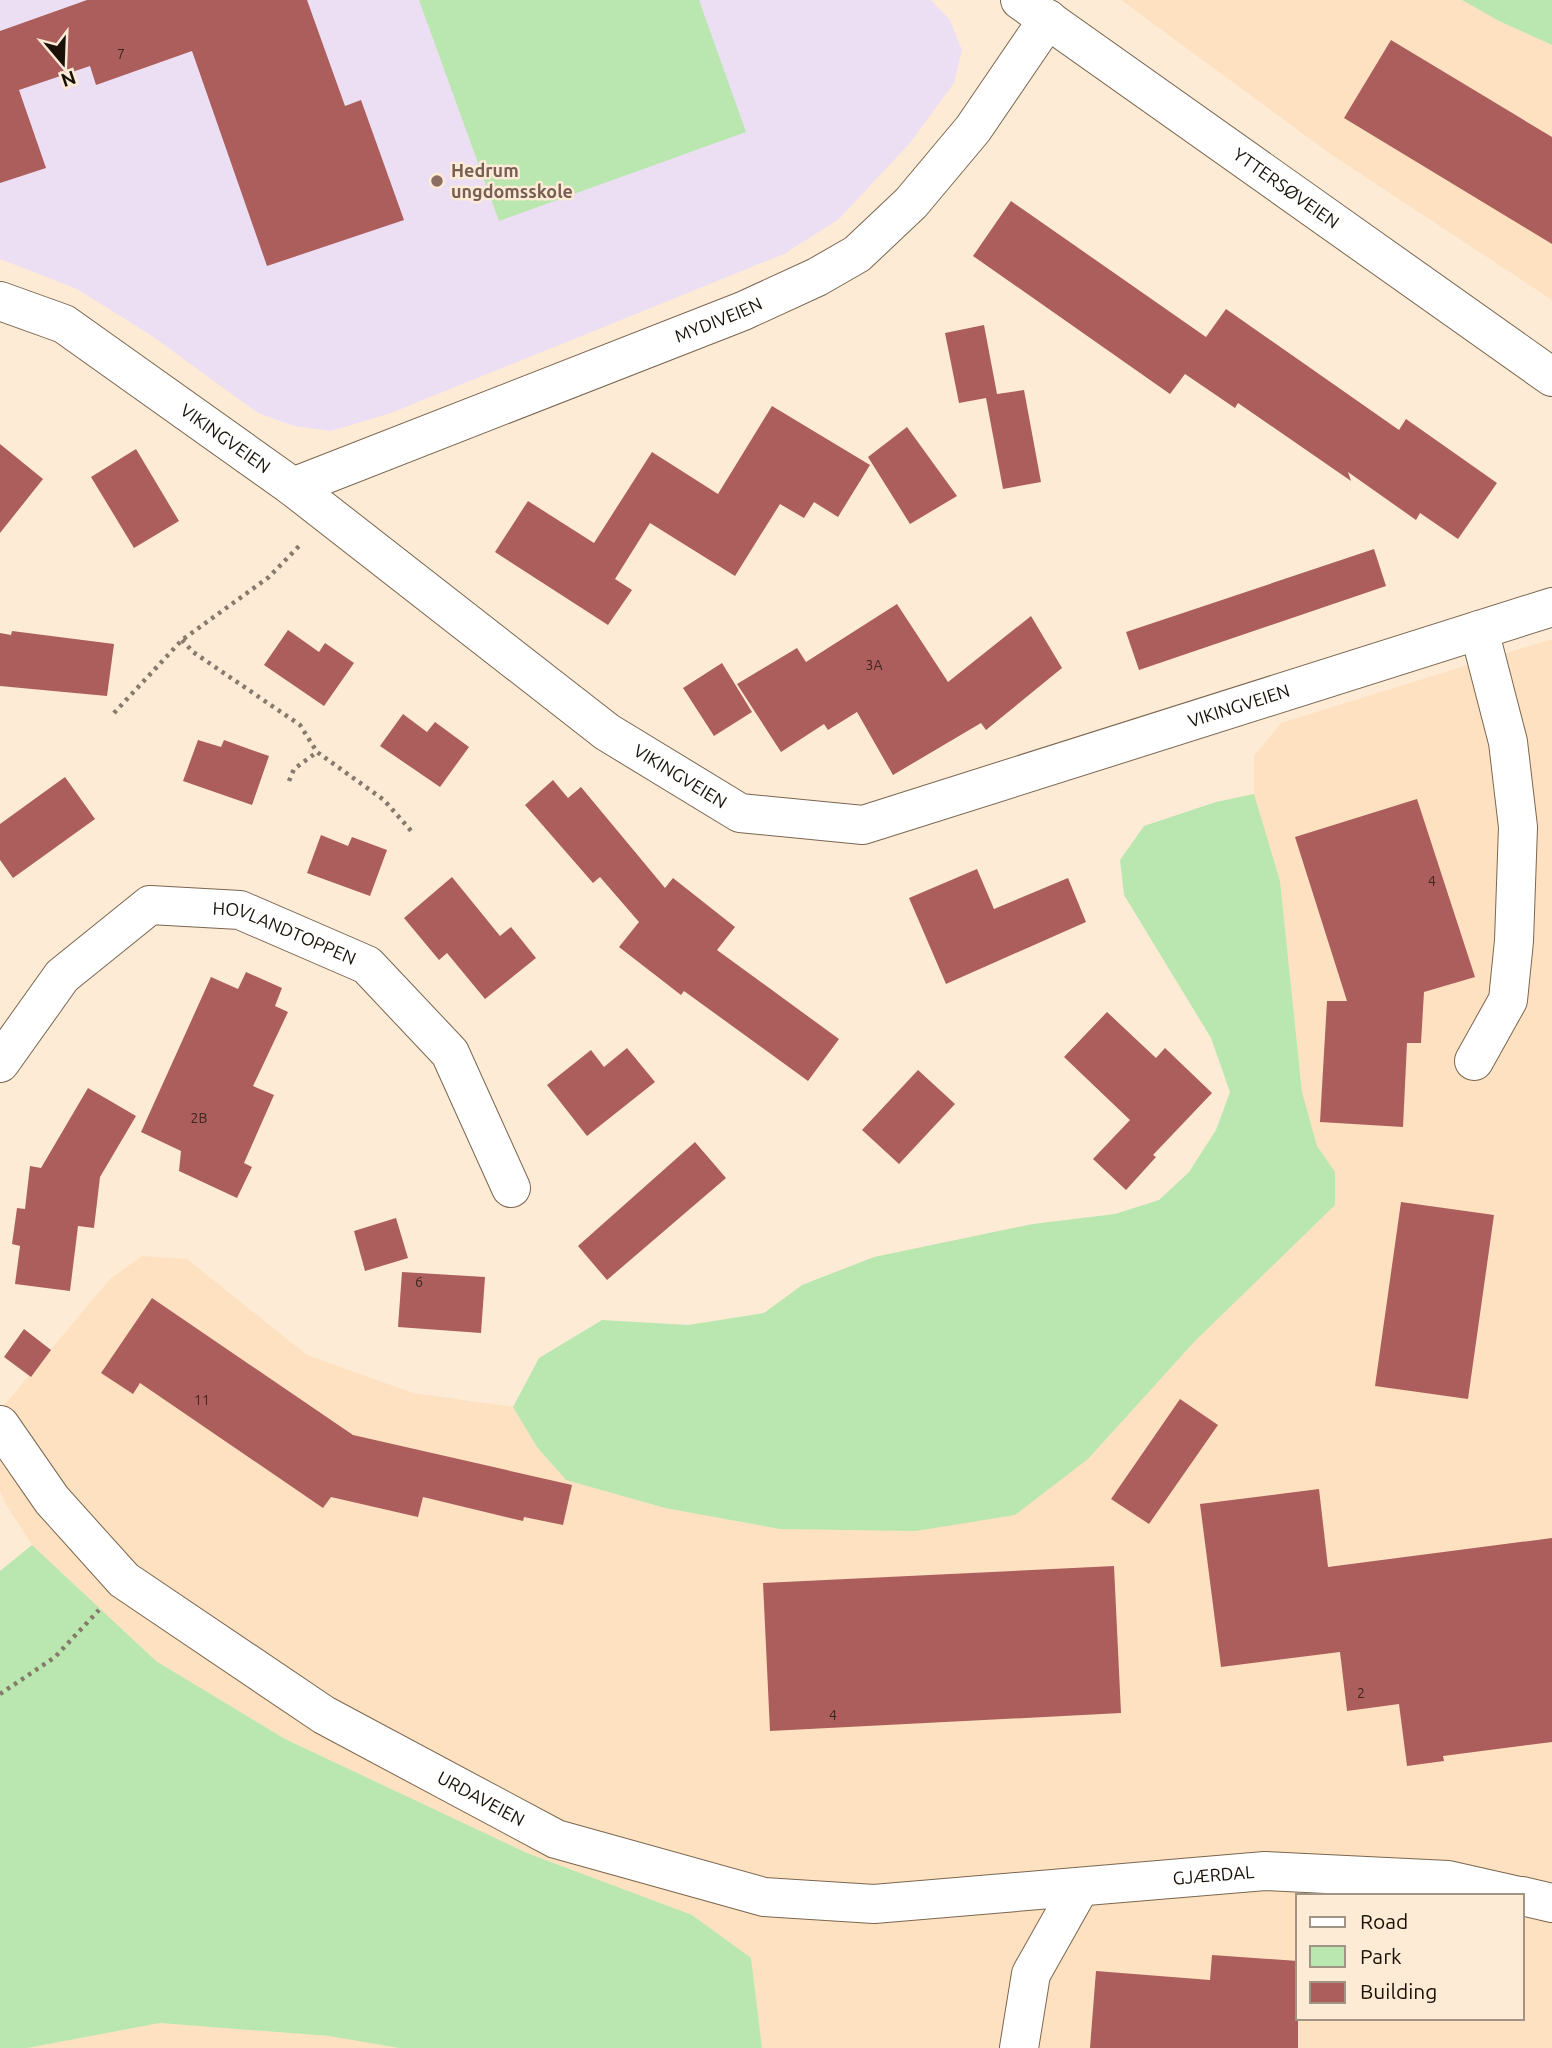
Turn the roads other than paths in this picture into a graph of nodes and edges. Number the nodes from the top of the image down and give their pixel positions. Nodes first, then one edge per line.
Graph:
1 (1034, 10) edge
2 (0, 301) edge
3 (1552, 377) edge
4 (293, 487) junction
5 (1549, 616) edge
6 (1479, 630) junction
7 (1474, 1062) dead end
8 (0, 1063) edge
9 (511, 1188) dead end
10 (0, 1425) edge
11 (1080, 1887) junction
12 (1512, 1894) edge
13 (1524, 1897) edge
14 (1552, 1903) edge
15 (1019, 2048) edge

1 - 3 street, YTTERSØVEIEN
1 - 4 street, MYDIVEIEN
2 - 4 street, VIKINGVEIEN
4 - 6 street, VIKINGVEIEN
5 - 6 street, VIKINGVEIEN
6 - 7 street
8 - 9 street, HOVLANDTOPPEN
10 - 11 street, URDAVEIEN
11 - 12 street, GJÆRDAL
11 - 15 street
13 - 14 street, GJÆRDAL

